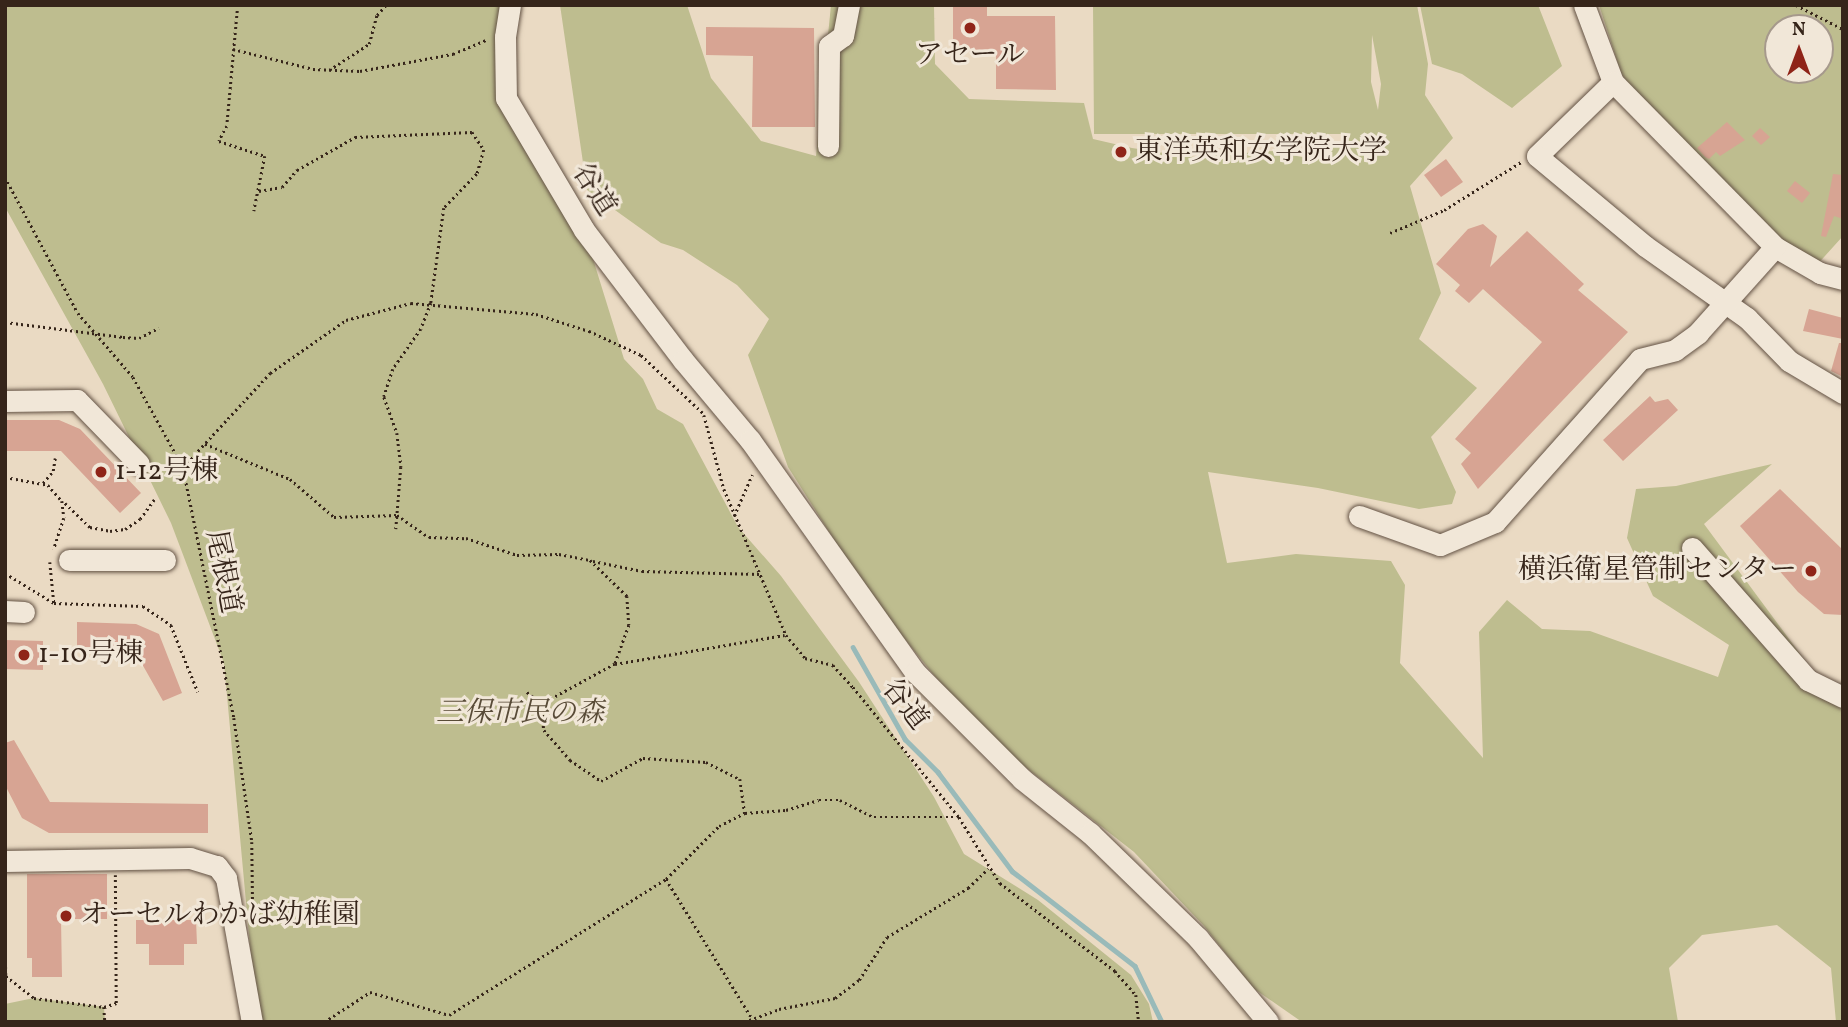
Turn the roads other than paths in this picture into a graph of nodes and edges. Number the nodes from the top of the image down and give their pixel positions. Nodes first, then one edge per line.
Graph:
1 (510, 5) edge
2 (849, 5) edge
3 (1584, 5) edge
4 (1613, 82) junction
5 (828, 146) dead end
6 (1775, 247) junction
7 (1843, 279) edge
8 (1724, 301) junction
9 (1843, 393) edge
10 (5, 401) edge
11 (139, 464) dead end
12 (1359, 516) dead end
13 (1692, 548) dead end
14 (69, 560) dead end
15 (165, 560) dead end
16 (1843, 697) edge
17 (5, 860) edge
18 (252, 1022) edge
19 (1268, 1022) edge

1 - 19 street, 谷道
2 - 5 street
3 - 4 street
4 - 6 street
4 - 8 street
6 - 7 street
6 - 8 street
8 - 9 street
8 - 12 street
10 - 11 street
13 - 16 street
14 - 15 street
17 - 18 street

